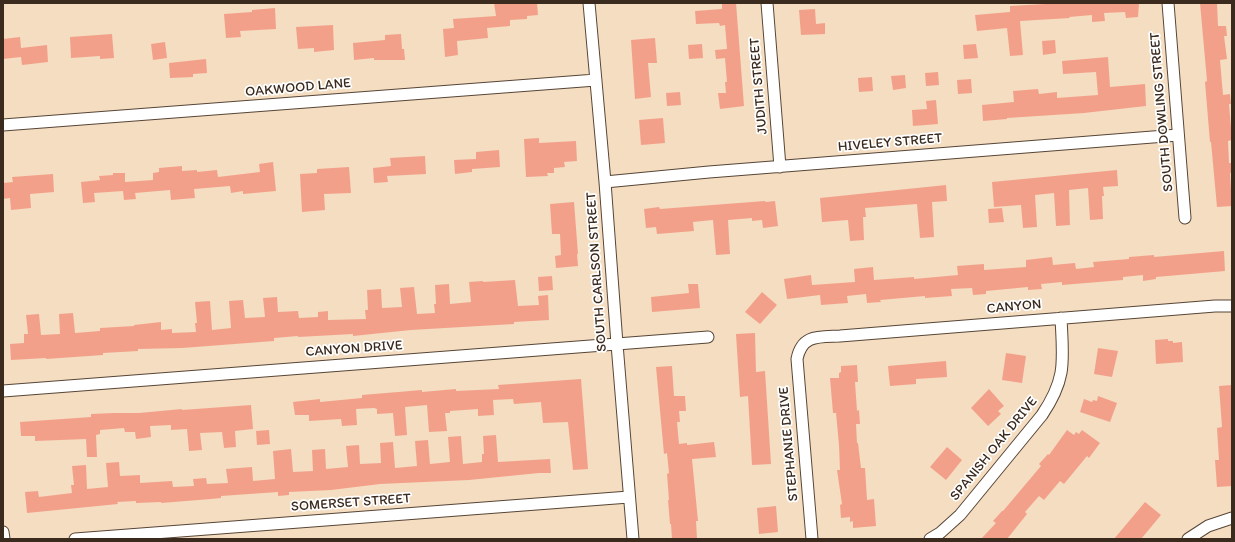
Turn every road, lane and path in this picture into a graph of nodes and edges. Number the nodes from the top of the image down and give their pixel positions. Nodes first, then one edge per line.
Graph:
1 (590, 3) edge
2 (767, 3) edge
3 (1168, 3) edge
4 (596, 80) junction
5 (3, 125) edge
6 (1178, 135) junction
7 (780, 167) junction
8 (605, 182) junction
9 (1185, 218) dead end
10 (1232, 306) edge
11 (1061, 318) junction
12 (708, 337) dead end
13 (617, 344) junction
14 (801, 347) joint
15 (3, 391) edge
16 (629, 497) junction
17 (1232, 518) edge
18 (3, 532) edge
19 (4, 539) edge
20 (75, 539) edge
21 (632, 539) edge
22 (812, 539) edge
23 (930, 539) edge
24 (1188, 539) edge

1 - 4 street, SOUTH CARLSON STREET
2 - 7 street, JUDITH STREET
3 - 6 street, SOUTH DOWLING STREET
4 - 5 street, OAKWOOD LANE
4 - 8 street, SOUTH CARLSON STREET
6 - 7 street, HIVELEY STREET
6 - 9 street, SOUTH DOWLING STREET
7 - 8 street, HIVELEY STREET
8 - 13 street, SOUTH CARLSON STREET
10 - 11 street, CANYON
11 - 14 street, CANYON
11 - 23 street, SPANISH OAK DRIVE
12 - 13 street, CANYON DRIVE
13 - 15 street, CANYON DRIVE
13 - 16 street, SOUTH CARLSON STREET
14 - 22 street, STEPHANIE DRIVE
16 - 20 street, SOMERSET STREET
16 - 21 street, SOUTH CARLSON STREET
17 - 24 street
18 - 19 street

